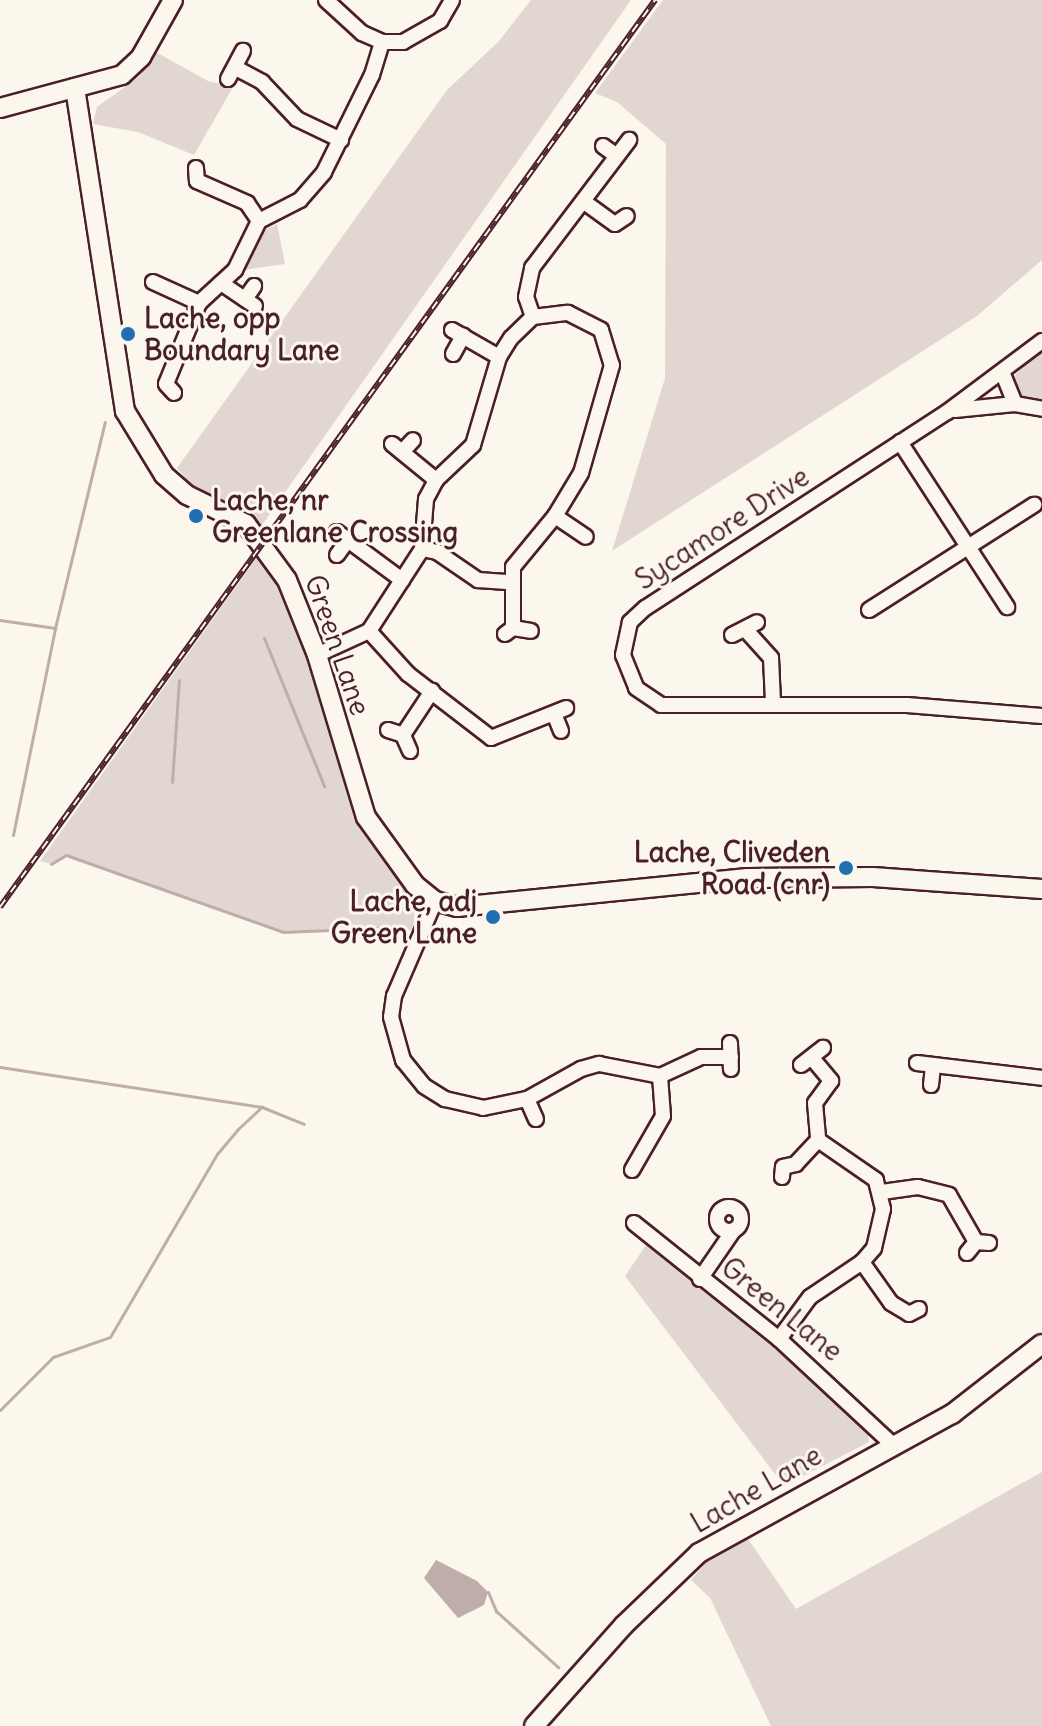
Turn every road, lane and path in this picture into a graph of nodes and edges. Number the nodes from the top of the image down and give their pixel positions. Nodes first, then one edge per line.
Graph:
1 (173, 0) edge
2 (326, 0) edge
3 (452, 0) edge
4 (382, 42) junction
5 (243, 51) dead end
6 (75, 88) junction
7 (0, 108) edge
8 (341, 140) junction
9 (629, 140) dead end
10 (603, 146) dead end
11 (617, 156) junction
12 (192, 178) dead end
13 (583, 201) junction
14 (259, 221) junction
15 (618, 226) dead end
16 (153, 282) dead end
17 (221, 283) junction
18 (254, 286) dead end
19 (199, 303) junction
20 (533, 317) junction
21 (1042, 341) edge
22 (453, 354) dead end
23 (499, 357) junction
24 (1003, 374) junction
25 (164, 387) dead end
26 (1015, 404) junction
27 (1042, 409) edge
28 (947, 412) junction
29 (413, 440) dead end
30 (900, 442) junction
31 (436, 480) junction
32 (1034, 505) dead end
33 (555, 516) junction
34 (586, 537) dead end
35 (967, 547) junction
36 (422, 549) junction
37 (337, 555) dead end
38 (402, 580) junction
39 (510, 582) junction
40 (1007, 607) dead end
41 (869, 610) dead end
42 (745, 629) dead end
43 (369, 631) junction
44 (531, 631) dead end
45 (317, 655) junction
46 (432, 691) junction
47 (773, 702) junction
48 (1042, 716) edge
49 (388, 730) dead end
50 (561, 731) dead end
51 (403, 735) junction
52 (410, 751) dead end
53 (1042, 889) edge
54 (435, 901) junction
55 (731, 1056) dead end
56 (812, 1057) dead end
57 (917, 1063) dead end
58 (933, 1065) junction
59 (660, 1076) junction
60 (1042, 1078) edge
61 (931, 1085) dead end
62 (527, 1099) junction
63 (536, 1119) dead end
64 (818, 1140) junction
65 (641, 1163) dead end
66 (781, 1166) dead end
67 (882, 1192) junction
68 (634, 1223) dead end
69 (733, 1231) dead end
70 (977, 1246) dead end
71 (862, 1262) junction
72 (700, 1279) junction
73 (912, 1315) dead end
74 (779, 1339) junction
75 (1042, 1344) edge
76 (892, 1444) junction
77 (534, 1726) edge

1 - 6 street
2 - 4 street
3 - 4 street
4 - 8 street
5 - 8 street
6 - 7 street
6 - 45 street, Green Lane
8 - 14 street
9 - 11 street
10 - 11 street
11 - 13 street
12 - 14 street
13 - 15 street
13 - 20 street
14 - 17 street
16 - 19 street
17 - 18 street
17 - 19 street
19 - 25 street
20 - 23 street
20 - 33 street
21 - 24 street, Sycamore Drive
22 - 23 street
23 - 31 street
24 - 26 street
24 - 28 street, Sycamore Drive
26 - 27 street
26 - 28 street
28 - 30 street, Sycamore Drive
29 - 31 street
30 - 35 street
30 - 47 street, Sycamore Drive
31 - 36 street
32 - 35 street
33 - 34 street
33 - 39 street
35 - 40 street
35 - 41 street
36 - 38 street
36 - 39 street
37 - 38 street
38 - 43 street
39 - 44 street
42 - 47 street
43 - 45 street
43 - 46 street
45 - 54 street, Green Lane
46 - 50 street
46 - 51 street
47 - 48 street, Sycamore Drive
49 - 51 street
51 - 52 street
53 - 54 street
54 - 62 street
55 - 59 street
56 - 64 street
57 - 58 street
58 - 60 street
58 - 61 street
59 - 62 street
59 - 65 street
62 - 63 street
64 - 66 street
64 - 67 street
67 - 70 street
67 - 71 street
68 - 72 street, Green Lane
69 - 72 street
71 - 73 street
71 - 74 street
72 - 74 street, Green Lane
74 - 76 street, Green Lane
75 - 76 street, Lache Lane
76 - 77 street, Lache Lane

